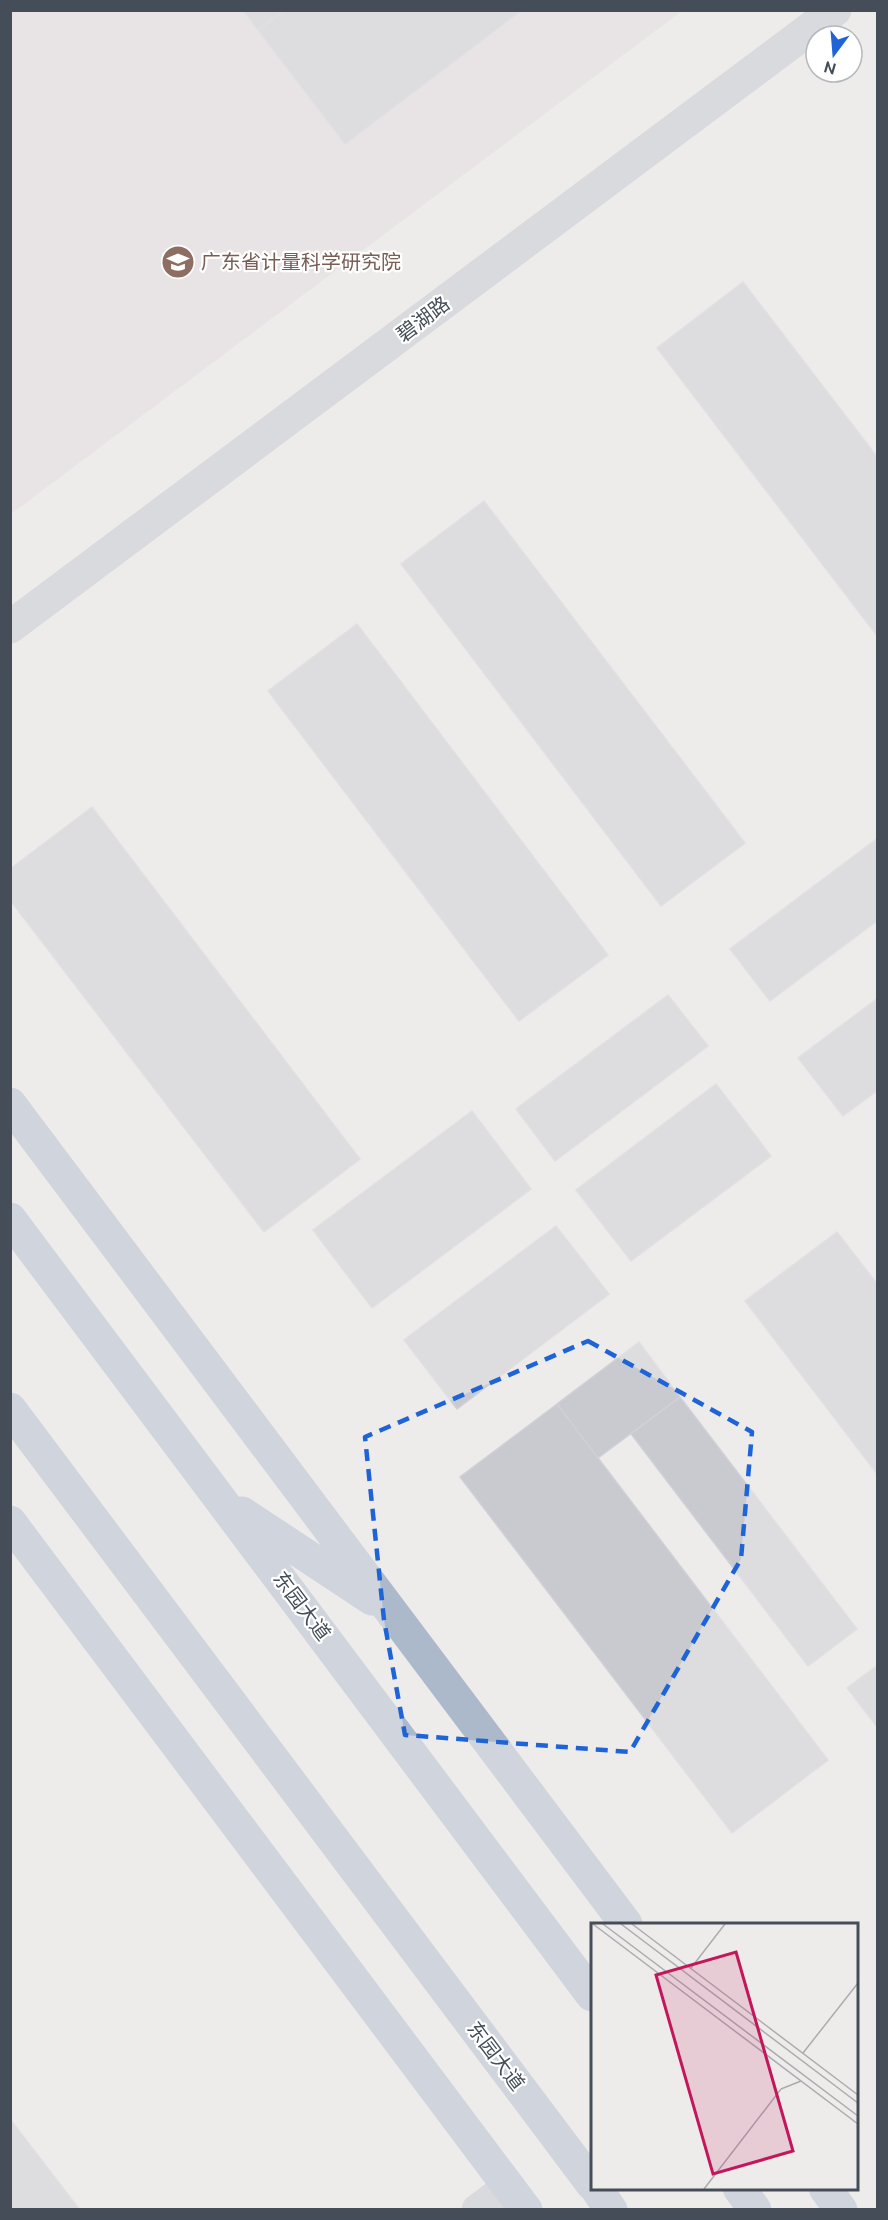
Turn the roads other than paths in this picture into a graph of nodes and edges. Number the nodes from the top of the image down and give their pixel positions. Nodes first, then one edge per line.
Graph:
1 (835, 10) edge
2 (10, 627) edge
3 (10, 1104) edge
4 (10, 1219) edge
5 (10, 1409) edge
6 (222, 1500) junction
7 (10, 1522) edge
8 (391, 1611) junction
9 (625, 1923) edge
10 (591, 1994) edge
11 (591, 2183) edge
12 (597, 2190) edge
13 (740, 2190) edge
14 (826, 2190) edge
15 (517, 2198) edge
16 (478, 2210) edge
17 (612, 2210) edge
18 (755, 2210) edge
19 (841, 2210) edge

1 - 2 street, 碧湖路
3 - 8 main road
4 - 6 main road, 东园大道
5 - 11 main road, 东园大道
6 - 8 main road
6 - 10 main road, 东园大道
7 - 15 main road
8 - 9 main road
12 - 17 main road
13 - 18 main road
14 - 19 main road
15 - 16 street

